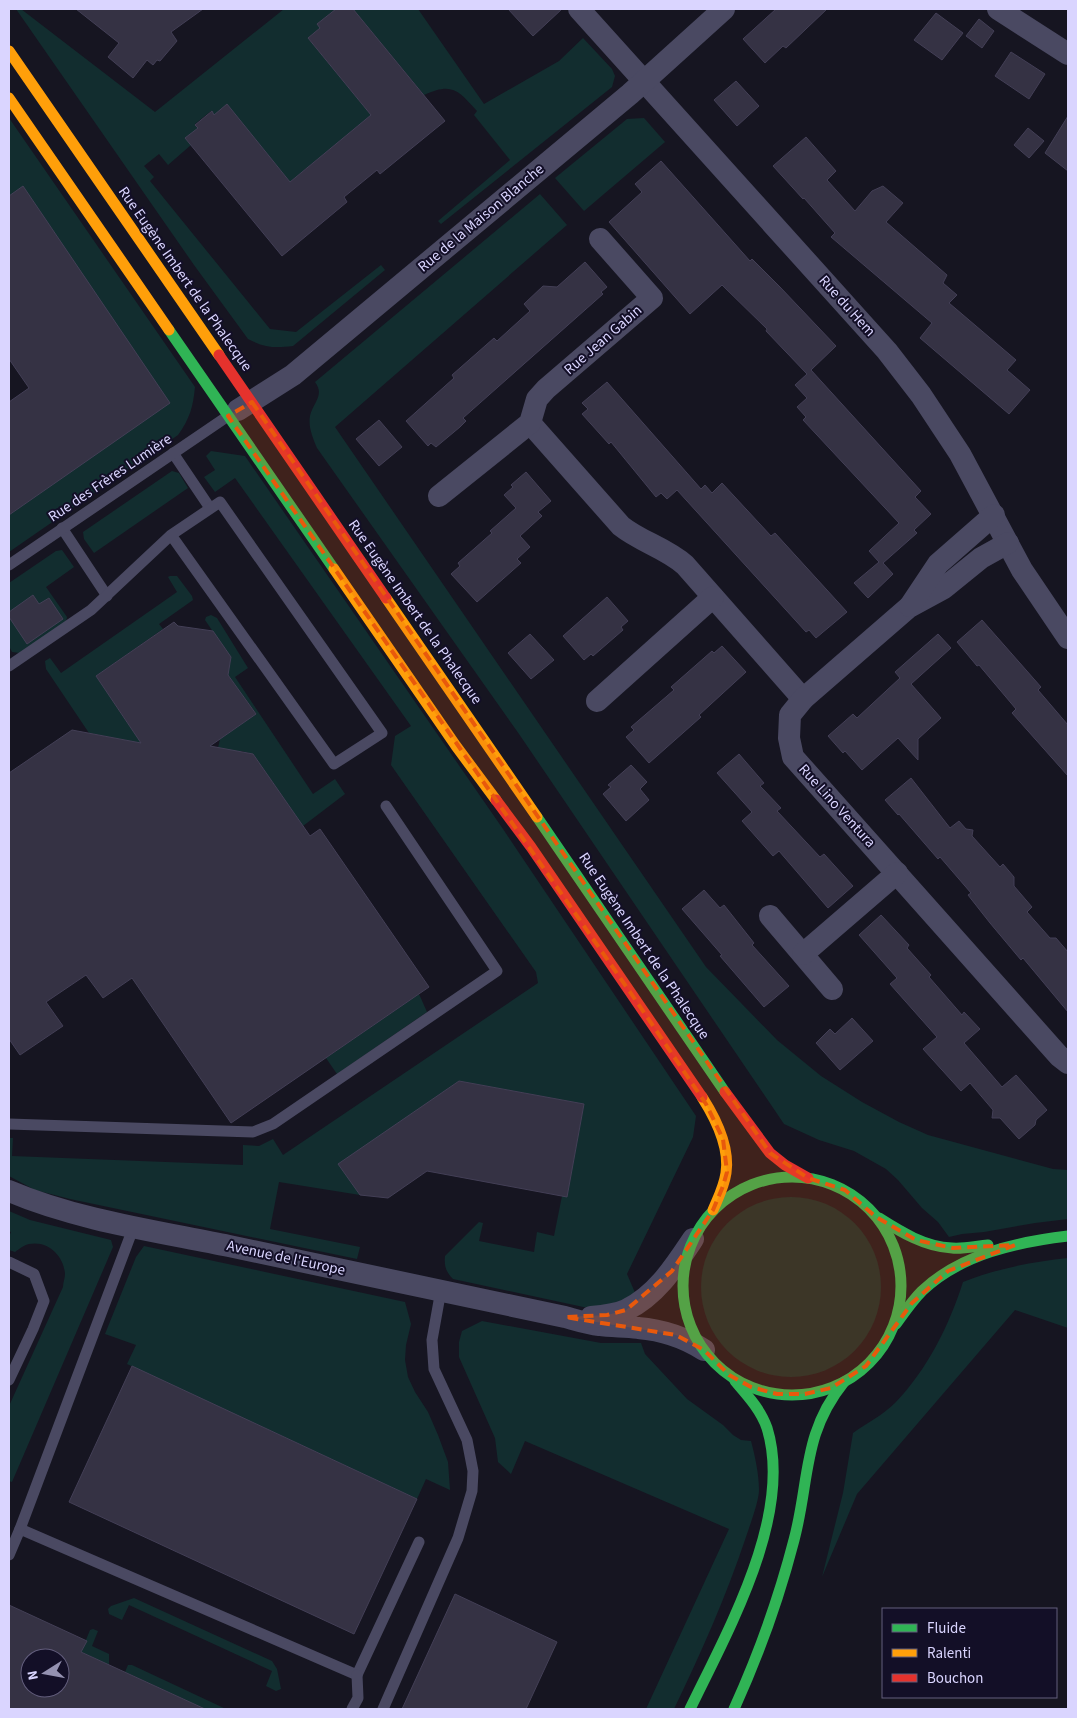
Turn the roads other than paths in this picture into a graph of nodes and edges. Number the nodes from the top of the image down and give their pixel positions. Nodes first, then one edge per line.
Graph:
1 (579, 9) edge
2 (724, 9) edge
3 (998, 9) edge
4 (9, 51) edge
5 (1068, 54) edge
6 (644, 81) junction
7 (9, 98) edge
8 (600, 240) dead end
9 (252, 402) junction
10 (228, 416) junction
11 (530, 422) junction
12 (173, 453) junction
13 (439, 496) dead end
14 (210, 508) junction
15 (994, 515) junction
16 (62, 528) junction
17 (171, 535) junction
18 (1008, 543) junction
19 (9, 565) edge
20 (107, 596) junction
21 (713, 597) junction
22 (909, 607) junction
23 (1068, 638) edge
24 (9, 666) edge
25 (803, 699) junction
26 (597, 701) dead end
27 (386, 806) dead end
28 (897, 873) junction
29 (770, 916) dead end
30 (803, 954) junction
31 (832, 990) dead end
32 (1068, 1063) edge
33 (9, 1124) edge
34 (808, 1178) junction
35 (9, 1191) edge
36 (713, 1210) junction
37 (876, 1217) junction
38 (134, 1226) junction
39 (1068, 1236) edge
40 (693, 1239) junction
41 (1015, 1245) junction
42 (9, 1262) edge
43 (441, 1290) junction
44 (565, 1317) junction
45 (890, 1333) junction
46 (704, 1350) junction
47 (729, 1375) junction
48 (9, 1380) edge
49 (844, 1382) junction
50 (20, 1529) junction
51 (419, 1542) dead end
52 (9, 1554) edge
53 (357, 1675) junction
54 (352, 1709) edge
55 (383, 1709) edge
56 (690, 1709) edge
57 (734, 1709) edge

1 - 6 street, Rue du Hem
2 - 6 street, Rue de la Maison Blanche
3 - 5 street
4 - 9 street, Rue Eugène Imbert de la Phalecque
6 - 9 street, Rue de la Maison Blanche
6 - 15 street, Rue du Hem
7 - 10 street
8 - 11 street, Rue Jean Gabin
9 - 10 street, Rue de la Maison Blanche
9 - 34 street, Rue Eugène Imbert de la Phalecque
10 - 12 lane, Rue des Frères Lumière
10 - 36 street
11 - 13 street
11 - 21 street
12 - 14 lane
12 - 16 lane, Rue des Frères Lumière
14 - 17 lane
14 - 17 lane
15 - 18 street, Rue du Hem
15 - 22 street, Rue Lino Ventura
16 - 19 lane, Rue des Frères Lumière
16 - 20 lane
17 - 20 lane
18 - 22 street, Rue Lino Ventura
18 - 23 street, Rue du Hem
20 - 24 lane
21 - 25 street
21 - 26 street
22 - 25 street, Rue Lino Ventura
25 - 28 street, Rue Lino Ventura
27 - 33 lane
28 - 30 street
28 - 32 street, Rue Lino Ventura
29 - 30 street
30 - 31 street
34 - 36 street
34 - 37 street
35 - 38 street, Avenue de l'Europe
36 - 40 street
37 - 41 street
37 - 45 street
38 - 43 street, Avenue de l'Europe
38 - 50 lane
39 - 41 street
40 - 44 street, Avenue de l'Europe
40 - 46 street
41 - 45 street
42 - 48 lane
43 - 44 street, Avenue de l'Europe
43 - 55 lane
44 - 46 street, Avenue de l'Europe
45 - 49 street
46 - 47 street
47 - 49 street
47 - 56 street
49 - 57 street
50 - 52 lane
50 - 53 lane
51 - 53 lane
53 - 54 lane

